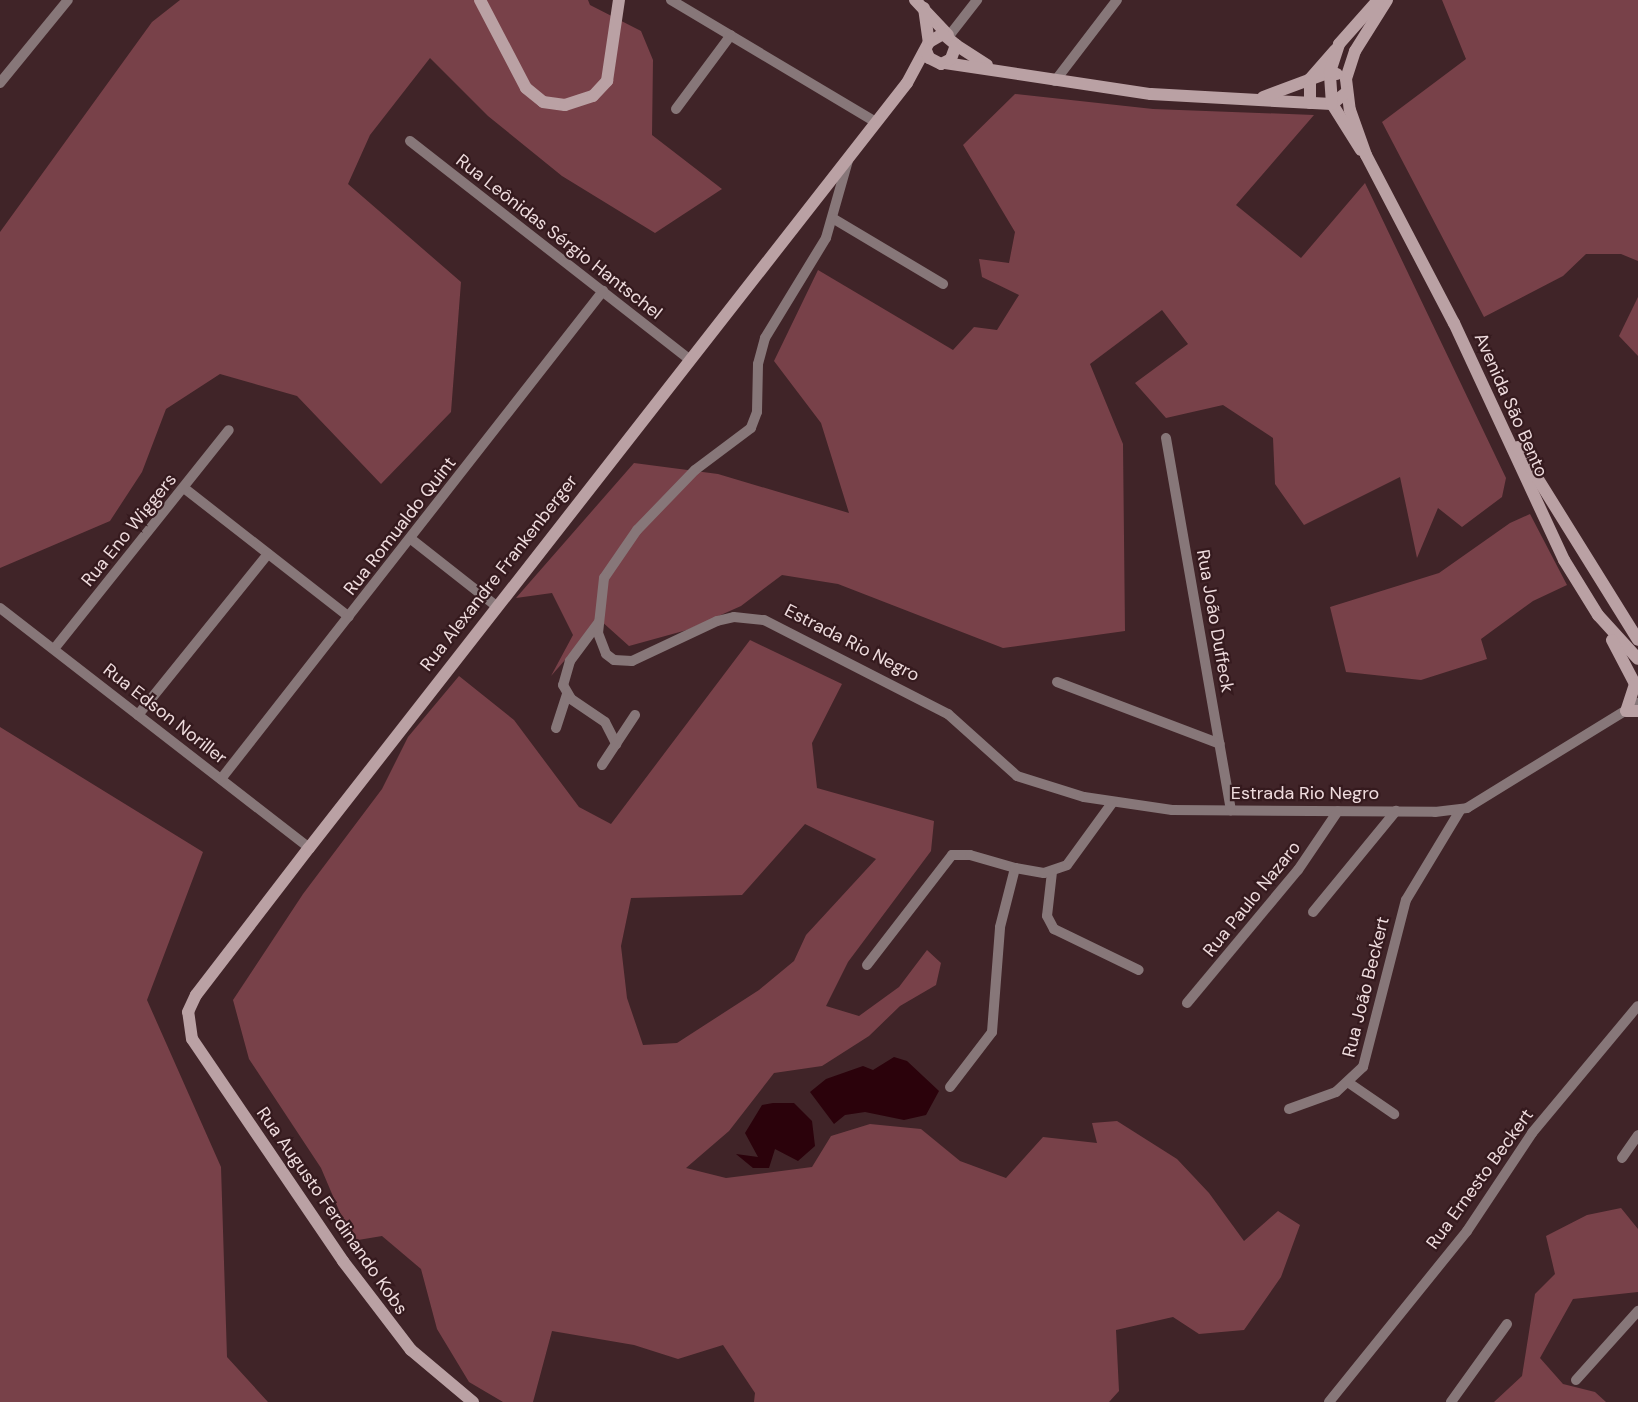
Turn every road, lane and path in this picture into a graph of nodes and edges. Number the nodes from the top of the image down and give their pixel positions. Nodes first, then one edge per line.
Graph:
1 (68, 0) edge
2 (480, 0) edge
3 (619, 0) edge
4 (671, 0) edge
5 (977, 0) edge
6 (1117, 0) edge
7 (1378, 0) edge
8 (1387, 0) edge
9 (919, 4) edge
10 (731, 36) junction
11 (951, 39) junction
12 (927, 46) junction
13 (1336, 49) junction
14 (941, 63) junction
15 (993, 68) junction
16 (1330, 72) junction
17 (1310, 79) junction
18 (1054, 81) junction
19 (0, 83) edge
20 (908, 83) junction
21 (1346, 88) junction
22 (1259, 99) junction
23 (1310, 103) junction
24 (1332, 104) junction
25 (676, 109) dead end
26 (876, 122) junction
27 (410, 141) dead end
28 (849, 154) junction
29 (1366, 155) junction
30 (834, 219) junction
31 (943, 284) dead end
32 (603, 291) junction
33 (689, 358) junction
34 (1500, 418) junction
35 (230, 430) dead end
36 (1166, 438) dead end
37 (183, 488) junction
38 (411, 539) junction
39 (268, 554) junction
40 (496, 606) junction
41 (0, 608) edge
42 (1598, 615) junction
43 (349, 617) junction
44 (599, 622) junction
45 (1638, 640) edge
46 (54, 649) junction
47 (1638, 659) edge
48 (1057, 682) dead end
49 (567, 694) junction
50 (1638, 704) edge
51 (1632, 711) edge
52 (138, 715) junction
53 (635, 715) dead end
54 (556, 728) dead end
55 (616, 744) junction
56 (1220, 744) junction
57 (602, 765) dead end
58 (221, 779) junction
59 (1112, 803) junction
60 (1461, 809) junction
61 (1231, 810) junction
62 (1338, 811) junction
63 (1396, 811) junction
64 (309, 848) junction
65 (1015, 868) junction
66 (1052, 872) junction
67 (1313, 912) dead end
68 (867, 965) dead end
69 (1139, 970) dead end
70 (1187, 1003) dead end
71 (1638, 1006) edge
72 (187, 1020) joint
73 (1349, 1083) junction
74 (950, 1087) dead end
75 (1289, 1108) dead end
76 (1394, 1114) dead end
77 (1638, 1135) edge
78 (1622, 1158) dead end
79 (1638, 1311) edge
80 (1507, 1324) dead end
81 (1576, 1380) dead end
82 (473, 1402) edge
83 (1329, 1402) edge
84 (1451, 1402) edge

1 - 19 street
2 - 3 street
4 - 10 street
5 - 11 street
6 - 18 street
7 - 13 street, Avenida São Bento
8 - 21 street
9 - 11 street
9 - 12 street
10 - 25 street
10 - 26 street
11 - 12 street
11 - 14 street
11 - 15 street
12 - 14 street
12 - 20 street, Estrada Rio Negro
13 - 16 street, Avenida São Bento
13 - 17 street
14 - 15 street
14 - 20 street, Estrada Rio Negro
15 - 18 street
16 - 17 street
16 - 21 street
16 - 24 street, Avenida São Bento
17 - 22 street
17 - 23 street
18 - 22 street
20 - 26 street, Estrada Rio Negro
21 - 24 street
21 - 29 street, Avenida São Bento
22 - 23 street
23 - 24 street
24 - 29 street, Avenida São Bento
26 - 28 street, Estrada Rio Negro
27 - 32 street, Rua Leônidas Sérgio Hantschel
28 - 30 street, Estrada Rio Negro
28 - 33 street, Rua Alexandre Frankenberger
29 - 34 street, Avenida São Bento
30 - 31 street
30 - 44 street, Estrada Rio Negro
32 - 33 street, Rua Leônidas Sérgio Hantschel
32 - 38 street, Rua Romualdo Quint
33 - 40 street, Rua Alexandre Frankenberger
34 - 42 street, Avenida São Bento
34 - 45 street
35 - 37 street, Rua Eno Wiggers
36 - 56 street, Rua João Duffeck
37 - 39 street
37 - 46 street, Rua Eno Wiggers
38 - 40 street
38 - 43 street, Rua Romualdo Quint
39 - 43 street
39 - 52 street
40 - 64 street, Rua Alexandre Frankenberger
41 - 46 street, Rua Edson Noriller
42 - 47 street, Avenida São Bento
42 - 51 street
43 - 58 street, Rua Romualdo Quint
44 - 49 street
44 - 59 street, Estrada Rio Negro
46 - 52 street, Rua Edson Noriller
48 - 56 street
49 - 54 street
49 - 55 street
50 - 51 street, Estrada Rio Negro
51 - 60 street, Estrada Rio Negro
52 - 58 street, Rua Edson Noriller
53 - 55 street
55 - 57 street
56 - 61 street, Rua João Duffeck
58 - 64 street, Rua Edson Noriller
59 - 61 street, Estrada Rio Negro
59 - 66 street
60 - 63 street, Estrada Rio Negro
60 - 73 street, Rua João Beckert
61 - 62 street, Estrada Rio Negro
62 - 63 street, Estrada Rio Negro
62 - 70 street, Rua Paulo Nazaro
63 - 67 street
64 - 72 street, Rua Alexandre Frankenberger
65 - 66 street
65 - 68 street
65 - 74 street
66 - 69 street
71 - 83 street, Rua Ernesto Beckert
72 - 82 street, Rua Augusto Ferdinando Kobs
73 - 75 street, Rua João Beckert
73 - 76 street
77 - 78 street
79 - 81 street
80 - 84 street

